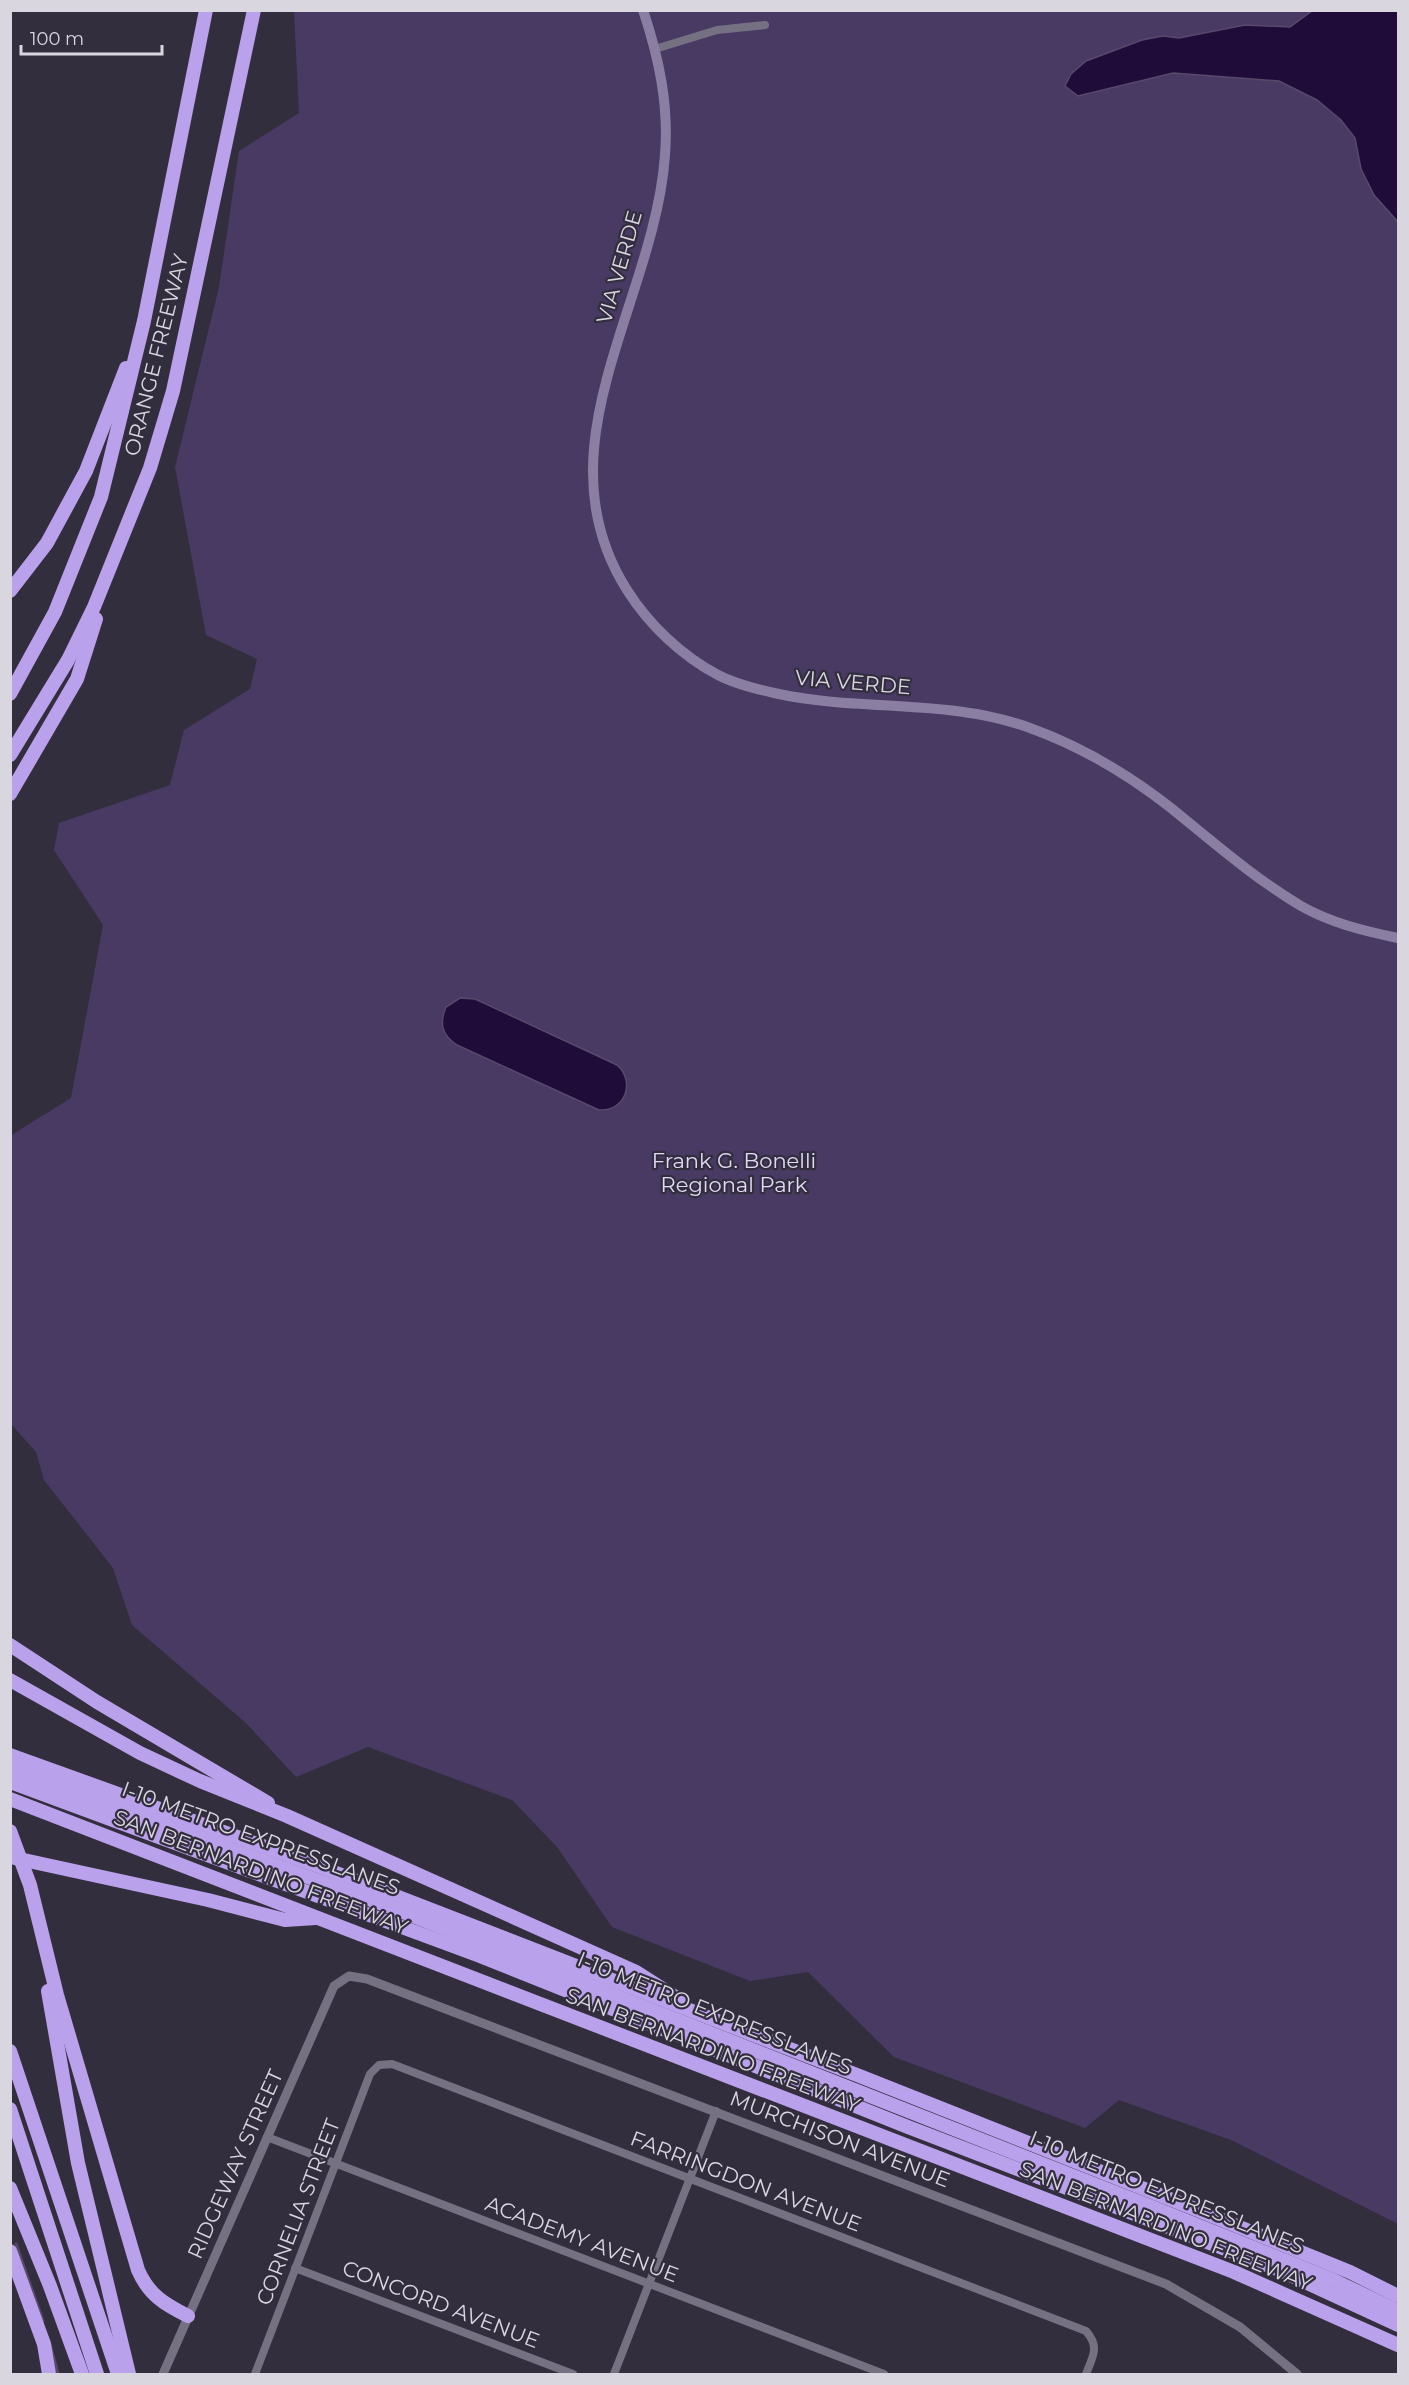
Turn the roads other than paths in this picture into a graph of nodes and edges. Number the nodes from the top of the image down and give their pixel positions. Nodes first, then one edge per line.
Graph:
1 (206, 10) edge
2 (254, 10) edge
3 (643, 10) edge
4 (765, 25) dead end
5 (655, 49) junction
6 (144, 321) junction
7 (119, 548) junction
8 (10, 591) edge
9 (10, 694) edge
10 (10, 755) edge
11 (10, 794) edge
12 (1398, 938) edge
13 (10, 1645) edge
14 (10, 1680) edge
15 (10, 1755) edge
16 (10, 1769) edge
17 (10, 1782) edge
18 (10, 1799) edge
19 (287, 1816) junction
20 (10, 1831) edge
21 (10, 1857) edge
22 (321, 1918) junction
23 (45, 1953) junction
24 (350, 1976) joint
25 (708, 2018) junction
26 (10, 2051) edge
27 (379, 2065) joint
28 (10, 2109) edge
29 (716, 2111) junction
30 (267, 2137) junction
31 (336, 2163) junction
32 (689, 2179) junction
33 (10, 2188) edge
34 (10, 2251) edge
35 (296, 2268) junction
36 (648, 2284) junction
37 (1398, 2296) edge
38 (1398, 2311) edge
39 (188, 2316) junction
40 (1398, 2325) edge
41 (1398, 2345) edge
42 (49, 2374) edge
43 (82, 2374) edge
44 (97, 2374) edge
45 (125, 2374) edge
46 (163, 2374) edge
47 (257, 2374) edge
48 (573, 2374) edge
49 (614, 2374) edge
50 (884, 2374) edge
51 (1086, 2374) edge
52 (1297, 2374) edge

1 - 6 highway, ORANGE FREEWAY
2 - 7 highway, ORANGE FREEWAY
3 - 5 main road, VIA VERDE
4 - 5 street
5 - 12 main road, VIA VERDE
6 - 8 highway
6 - 9 highway, ORANGE FREEWAY
7 - 10 highway, ORANGE FREEWAY
7 - 11 highway
13 - 19 highway
14 - 19 highway
15 - 25 highway, SAN BERNARDINO FREEWAY
16 - 38 highway, I-10 METRO EXPRESSLANES
17 - 40 highway, I-10 METRO EXPRESSLANES
18 - 22 highway, SAN BERNARDINO FREEWAY
19 - 25 highway
20 - 23 highway
21 - 22 highway
22 - 41 highway, SAN BERNARDINO FREEWAY
23 - 39 highway
23 - 45 highway
24 - 29 street, MURCHISON AVENUE
24 - 30 street, RIDGEWAY STREET
25 - 37 highway, SAN BERNARDINO FREEWAY
26 - 45 highway
27 - 31 street, CORNELIA STREET
27 - 32 street, FARRINGDON AVENUE
28 - 44 highway
29 - 32 street
29 - 52 street, MURCHISON AVENUE
30 - 31 street, ACADEMY AVENUE
30 - 39 street, RIDGEWAY STREET
31 - 35 street, CORNELIA STREET
31 - 36 street, ACADEMY AVENUE
32 - 36 street
32 - 51 street, FARRINGDON AVENUE
33 - 43 highway
34 - 42 highway
35 - 47 street, CORNELIA STREET
35 - 48 street, CONCORD AVENUE
36 - 49 street
36 - 50 street, ACADEMY AVENUE
39 - 46 street, RIDGEWAY STREET

